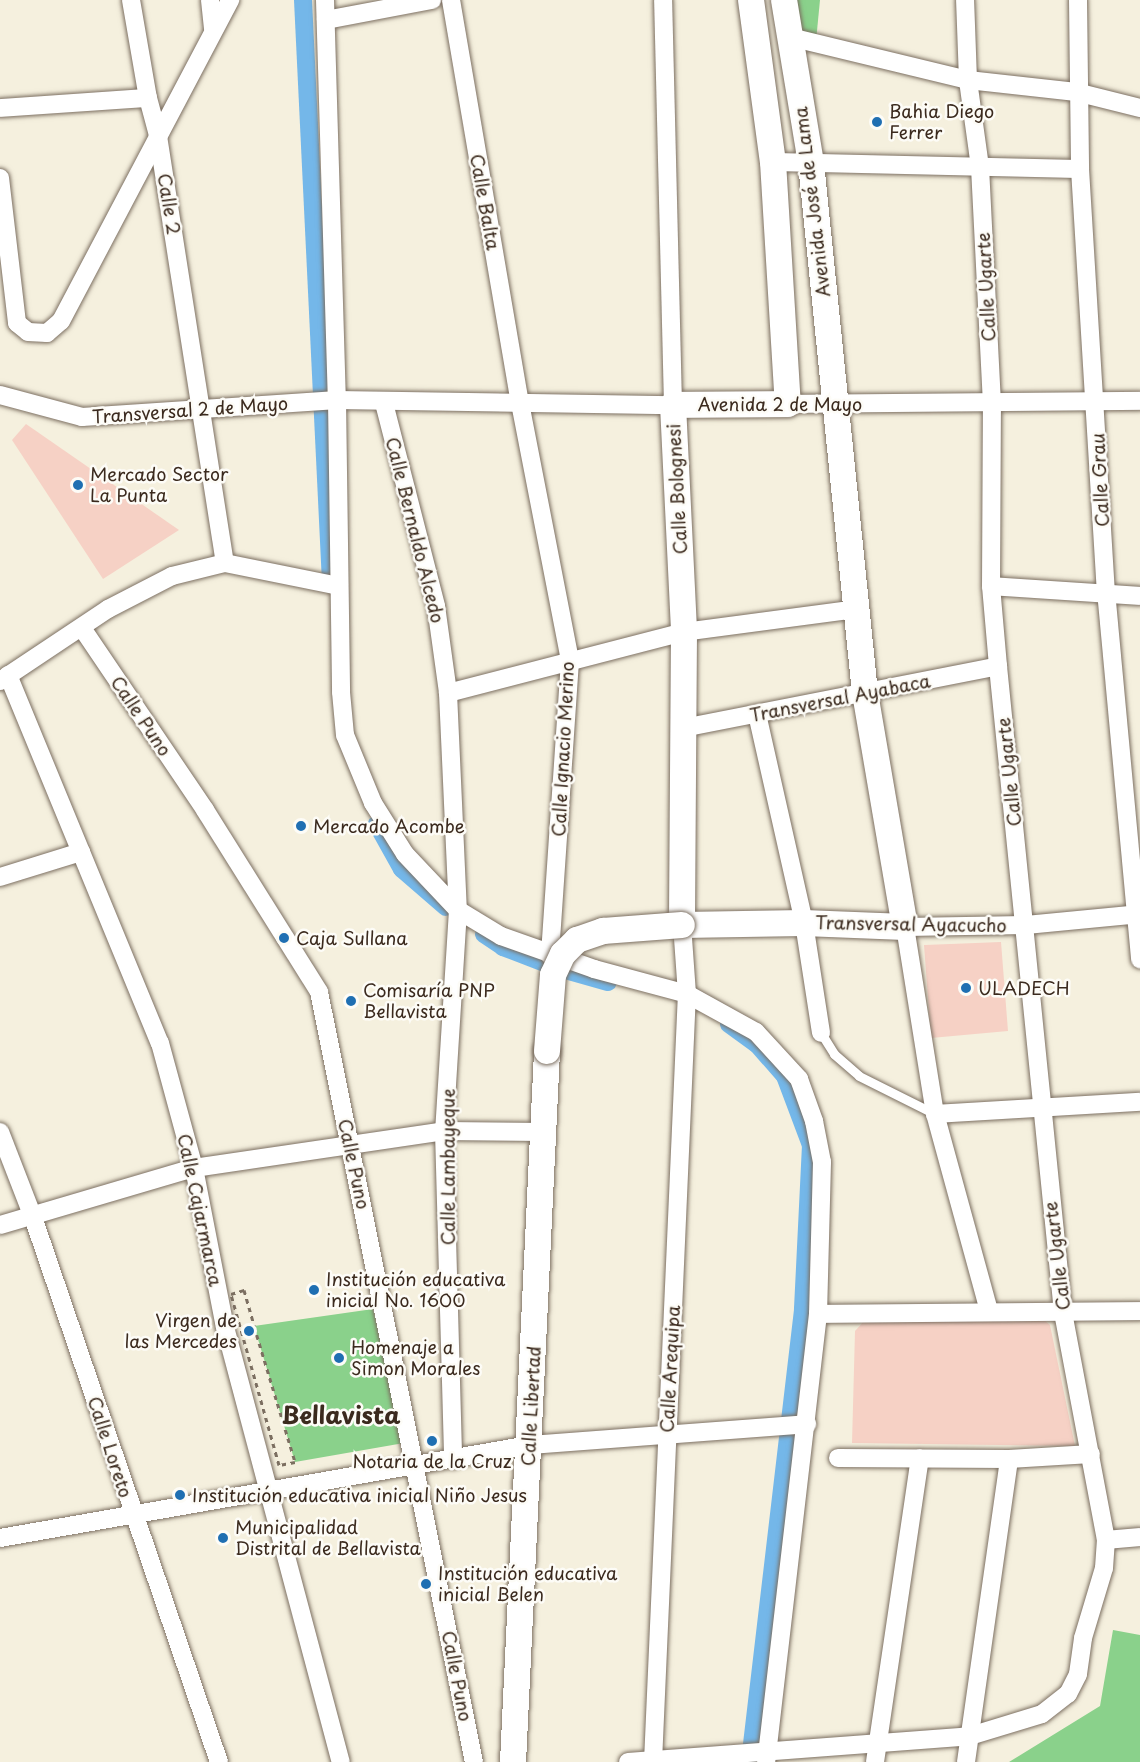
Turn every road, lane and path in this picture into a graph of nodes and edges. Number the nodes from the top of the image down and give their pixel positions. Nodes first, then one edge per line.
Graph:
1 (131, 0) edge
2 (210, 0) edge
3 (230, 0) edge
4 (325, 0) edge
5 (432, 0) edge
6 (451, 0) edge
7 (663, 0) edge
8 (751, 0) edge
9 (784, 0) edge
10 (965, 0) edge
11 (1078, 0) edge
12 (326, 20) junction
13 (213, 29) junction
14 (790, 37) junction
15 (968, 80) junction
16 (1076, 92) junction
17 (148, 98) junction
18 (0, 108) edge
19 (1140, 108) edge
20 (158, 136) junction
21 (773, 162) junction
22 (811, 163) junction
23 (980, 167) junction
24 (1080, 169) junction
25 (0, 178) edge
26 (0, 394) edge
27 (335, 401) junction
28 (1096, 401) junction
29 (1140, 401) edge
30 (384, 403) junction
31 (520, 403) junction
32 (788, 404) junction
33 (835, 404) junction
34 (992, 404) junction
35 (673, 405) junction
36 (202, 410) junction
37 (225, 564) junction
38 (339, 586) junction
39 (991, 586) junction
40 (1106, 591) junction
41 (1140, 596) edge
42 (856, 609) junction
43 (82, 628) junction
44 (684, 632) junction
45 (570, 661) junction
46 (998, 666) junction
47 (4, 678) edge
48 (448, 693) junction
49 (866, 693) junction
50 (757, 714) junction
51 (683, 728) junction
52 (81, 852) junction
53 (0, 877) edge
54 (459, 910) junction
55 (1138, 914) edge
56 (804, 923) junction
57 (682, 925) junction
58 (1026, 925) junction
59 (905, 927) junction
60 (550, 955) junction
61 (1140, 959) edge
62 (686, 985) junction
63 (821, 1033) joint
64 (547, 1050) joint
65 (1140, 1102) edge
66 (1041, 1110) junction
67 (935, 1114) junction
68 (444, 1131) junction
69 (0, 1132) edge
70 (543, 1132) junction
71 (350, 1143) junction
72 (194, 1168) junction
73 (33, 1217) junction
74 (0, 1225) edge
75 (989, 1311) junction
76 (1140, 1311) edge
77 (1063, 1312) junction
78 (818, 1314) junction
79 (807, 1424) junction
80 (667, 1433) junction
81 (530, 1445) junction
82 (1090, 1454) junction
83 (838, 1458) dead end
84 (921, 1458) junction
85 (1009, 1459) junction
86 (453, 1460) junction
87 (295, 1462) joint
88 (417, 1467) junction
89 (269, 1494) junction
90 (132, 1514) junction
91 (0, 1538) edge
92 (1140, 1538) edge
93 (1106, 1539) junction
94 (970, 1736) junction
95 (877, 1743) junction
96 (766, 1758) edge
97 (653, 1760) edge
98 (219, 1762) edge
99 (341, 1762) edge
100 (474, 1762) edge
101 (513, 1762) edge
102 (628, 1762) edge
103 (875, 1762) edge
104 (966, 1762) edge

1 - 17 street, Calle 2
2 - 13 street
3 - 13 street
4 - 12 street
5 - 12 street
6 - 31 street, Calle Balta
7 - 35 street, Calle Bolognesi
8 - 21 main road, Avenida José de Lama
9 - 14 main road, Avenida José de Lama
10 - 15 street, Calle Ugarte
11 - 16 street, Calle Grau
12 - 27 street
13 - 20 street
14 - 15 street
14 - 22 main road, Avenida José de Lama
15 - 16 street
15 - 23 street, Calle Ugarte
16 - 19 street
16 - 24 street, Calle Grau
17 - 18 street
17 - 20 street, Calle 2
20 - 25 street
20 - 36 street, Calle 2
21 - 22 street
21 - 32 main road, Avenida José de Lama
22 - 23 street
22 - 33 main road, Avenida José de Lama
23 - 24 street
23 - 34 street, Calle Ugarte
24 - 28 street, Calle Grau
26 - 36 street, Transversal 2 de Mayo
27 - 30 street, Transversal 2 de Mayo
27 - 36 street, Transversal 2 de Mayo
27 - 38 street
28 - 29 street, Avenida 2 de Mayo
28 - 34 street, Avenida 2 de Mayo
28 - 40 street, Calle Grau
30 - 31 street, Avenida 2 de Mayo
30 - 48 street, Calle Bernaldo Alcedo
31 - 35 street, Avenida 2 de Mayo
31 - 45 street, Calle Ignacio Merino
32 - 33 street, Avenida 2 de Mayo
32 - 35 main road, Avenida 2 de Mayo
33 - 34 street, Avenida 2 de Mayo
33 - 42 main road, Avenida José de Lama
34 - 39 street, Calle Ugarte
35 - 44 main road, Calle Bolognesi
36 - 37 street, Calle 2
37 - 38 street
37 - 43 street
38 - 54 street
39 - 40 street
39 - 46 street, Calle Ugarte
40 - 41 street
40 - 55 street, Calle Grau
42 - 44 street
42 - 49 main road, Avenida José de Lama
43 - 47 street
43 - 71 street, Calle Puno
44 - 45 street
44 - 51 main road, Calle Bolognesi
45 - 48 street
45 - 60 street, Calle Ignacio Merino
46 - 49 street, Transversal Ayabaca
46 - 58 street, Calle Ugarte
47 - 52 street, Calle Cajarmarca
48 - 54 street, Calle Bernaldo Alcedo
49 - 50 street, Transversal Ayabaca
49 - 59 main road, Avenida José de Lama
50 - 51 street, Transversal Ayabaca
50 - 56 street
51 - 57 main road, Calle Bolognesi
52 - 53 street
52 - 72 street, Calle Cajarmarca
54 - 60 street
54 - 68 street, Calle Lambayeque
55 - 58 street, Transversal Ayacucho
55 - 61 street, Calle Grau
56 - 57 main road, Transversal Ayacucho
56 - 59 main road, Transversal Ayacucho
56 - 63 street
57 - 62 street, Calle Bolognesi
57 - 64 main road, Transversal Ayacucho, bridge
58 - 59 street, Transversal Ayacucho
58 - 66 street, Calle Ugarte
59 - 67 street
60 - 62 street
62 - 78 street
62 - 80 street, Calle Arequipa
63 - 67 lane
64 - 70 main road, Calle Libertad
65 - 66 street
66 - 67 street
66 - 77 street, Calle Ugarte
67 - 75 street
68 - 70 street
68 - 71 street
68 - 86 street, Calle Lambayeque
69 - 73 street, Calle Loreto
70 - 81 main road, Calle Libertad
71 - 72 street
71 - 88 street, Calle Puno
72 - 73 street
72 - 89 street, Calle Cajarmarca
73 - 74 street
73 - 90 street, Calle Loreto
75 - 77 street
75 - 78 street
76 - 77 street
77 - 82 street, Calle Ugarte
78 - 79 street
79 - 80 street
79 - 96 street
80 - 81 street
80 - 97 street, Calle Arequipa
81 - 86 street
81 - 101 main road, Calle Libertad
82 - 85 street
82 - 93 street, Calle Ugarte
83 - 84 street
84 - 85 street
84 - 95 street
85 - 94 street
86 - 88 street
87 - 87 path
88 - 89 street
88 - 100 street, Calle Puno
89 - 90 street
89 - 99 street, Calle Cajarmarca
90 - 91 street
90 - 98 street, Calle Loreto
92 - 93 street
93 - 94 street, Calle Ugarte
94 - 95 street, Calle Ugarte
94 - 104 street
95 - 96 street, Calle Ugarte
95 - 103 street
96 - 97 street, Calle Ugarte
97 - 102 street, Calle Ugarte

